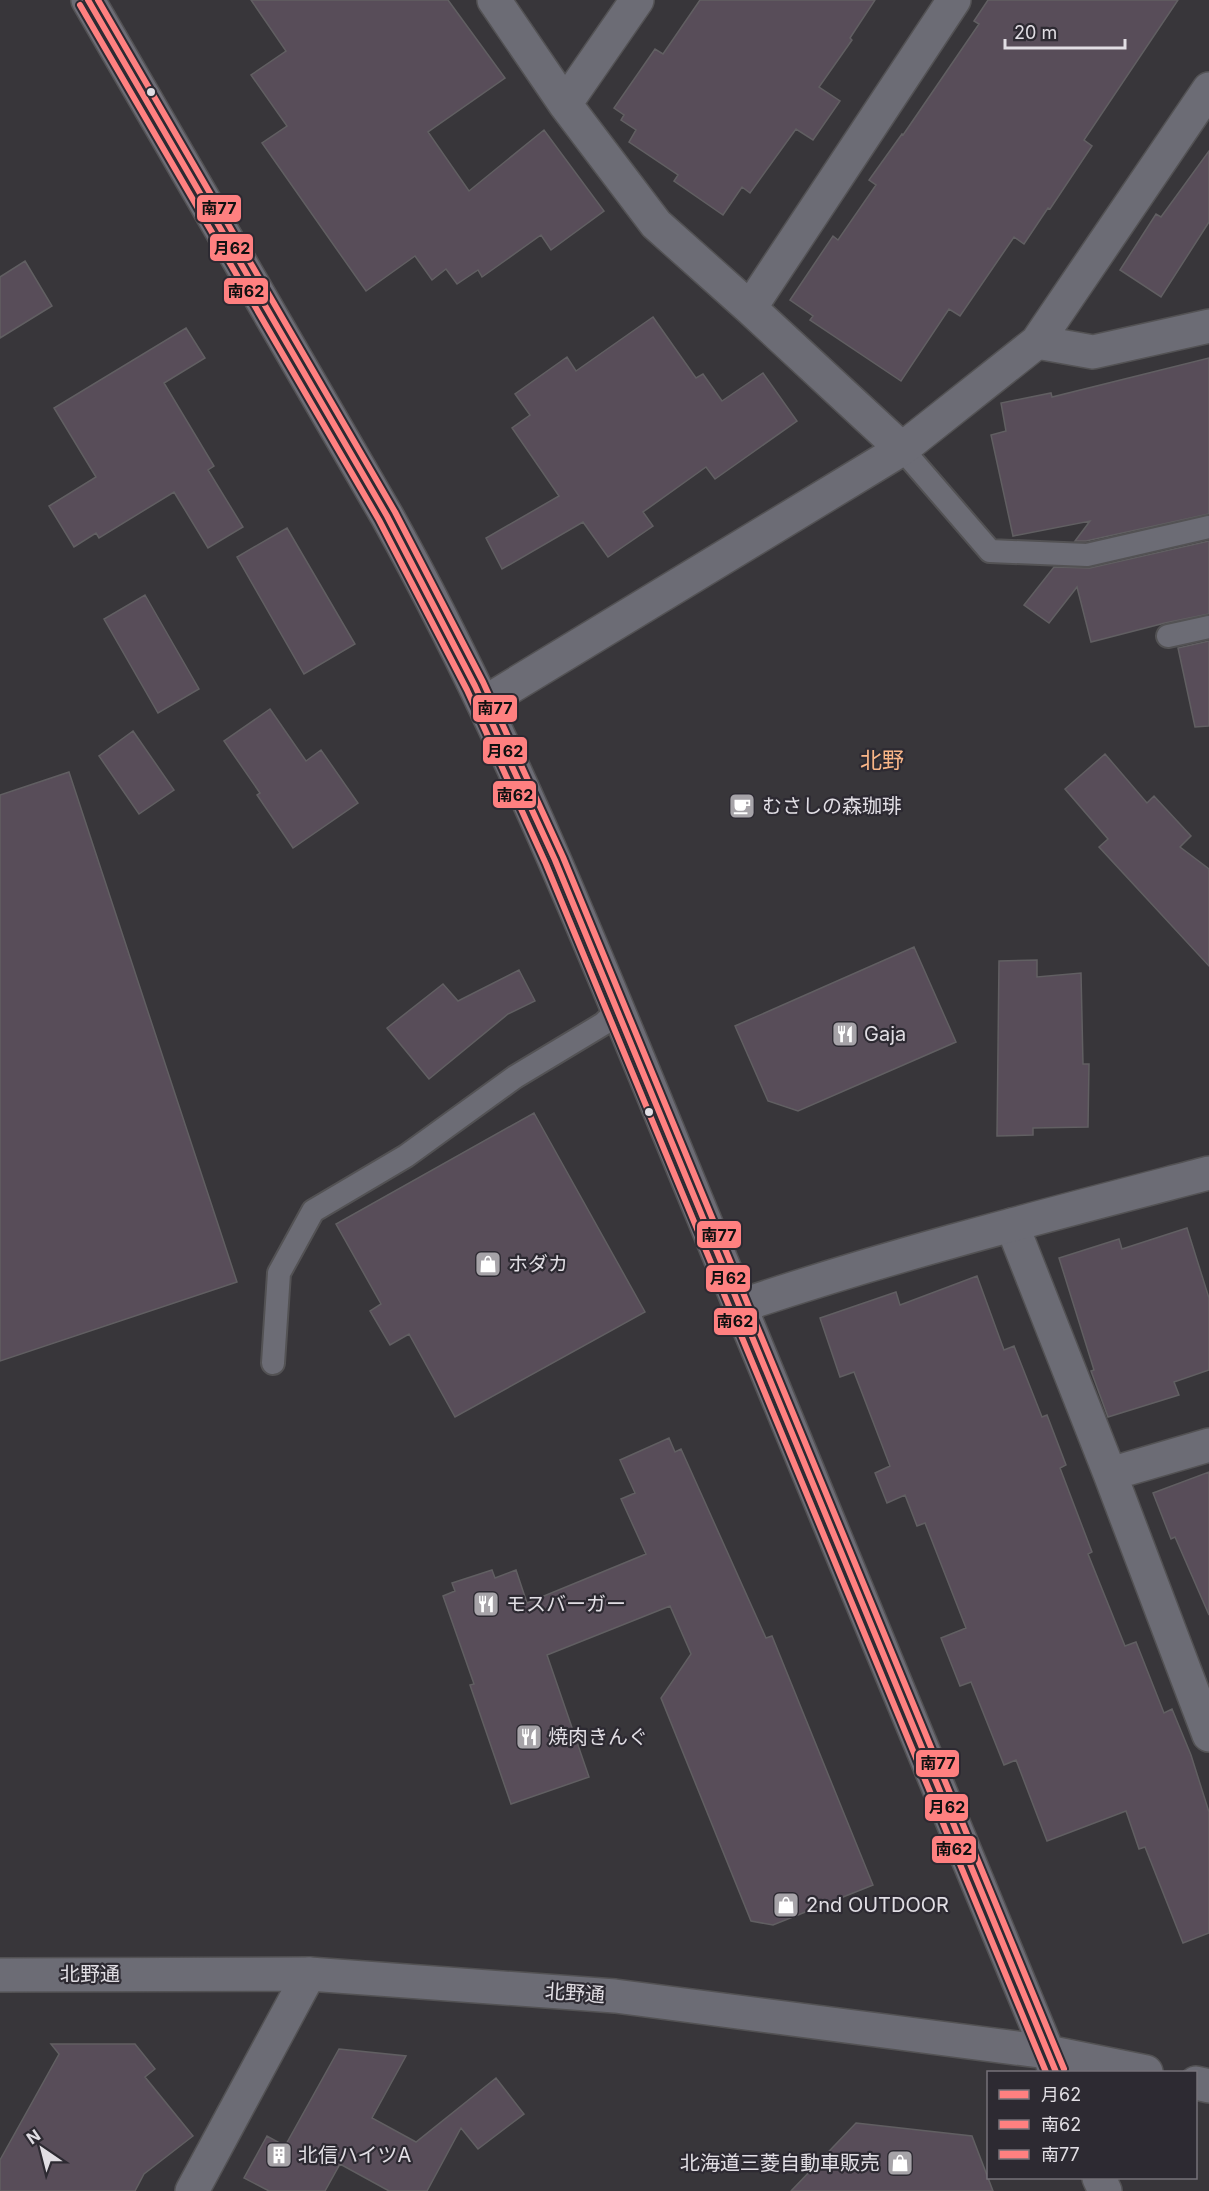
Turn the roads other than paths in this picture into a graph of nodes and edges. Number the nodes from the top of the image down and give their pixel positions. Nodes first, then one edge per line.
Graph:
1 (88, 0) edge
2 (494, 0) edge
3 (637, 0) edge
4 (954, 0) edge
5 (1209, 89) edge
6 (565, 104) junction
7 (750, 308) junction
8 (1209, 326) edge
9 (1036, 342) junction
10 (902, 449) junction
11 (1209, 527) edge
12 (1209, 627) edge
13 (1168, 636) dead end
14 (484, 703) junction
15 (618, 1010) junction
16 (1209, 1173) edge
17 (1012, 1225) junction
18 (740, 1306) junction
19 (273, 1363) dead end
20 (1209, 1445) edge
21 (1110, 1474) junction
22 (1209, 1735) edge
23 (309, 1974) junction
24 (0, 1975) edge
25 (1052, 2062) edge
26 (1129, 2071) edge
27 (192, 2191) edge

1 - 14 street
2 - 6 street
3 - 6 street
4 - 7 street
5 - 9 street
6 - 7 street
7 - 10 street
8 - 9 street
9 - 10 street
10 - 11 lane
10 - 14 street
12 - 13 lane
14 - 15 street
15 - 18 street
15 - 19 lane
16 - 17 street
17 - 18 street
17 - 21 street
18 - 25 street
20 - 21 street
21 - 22 street
23 - 24 street, 北野通
23 - 25 street, 北野通
23 - 27 street
25 - 26 street, 北野通

